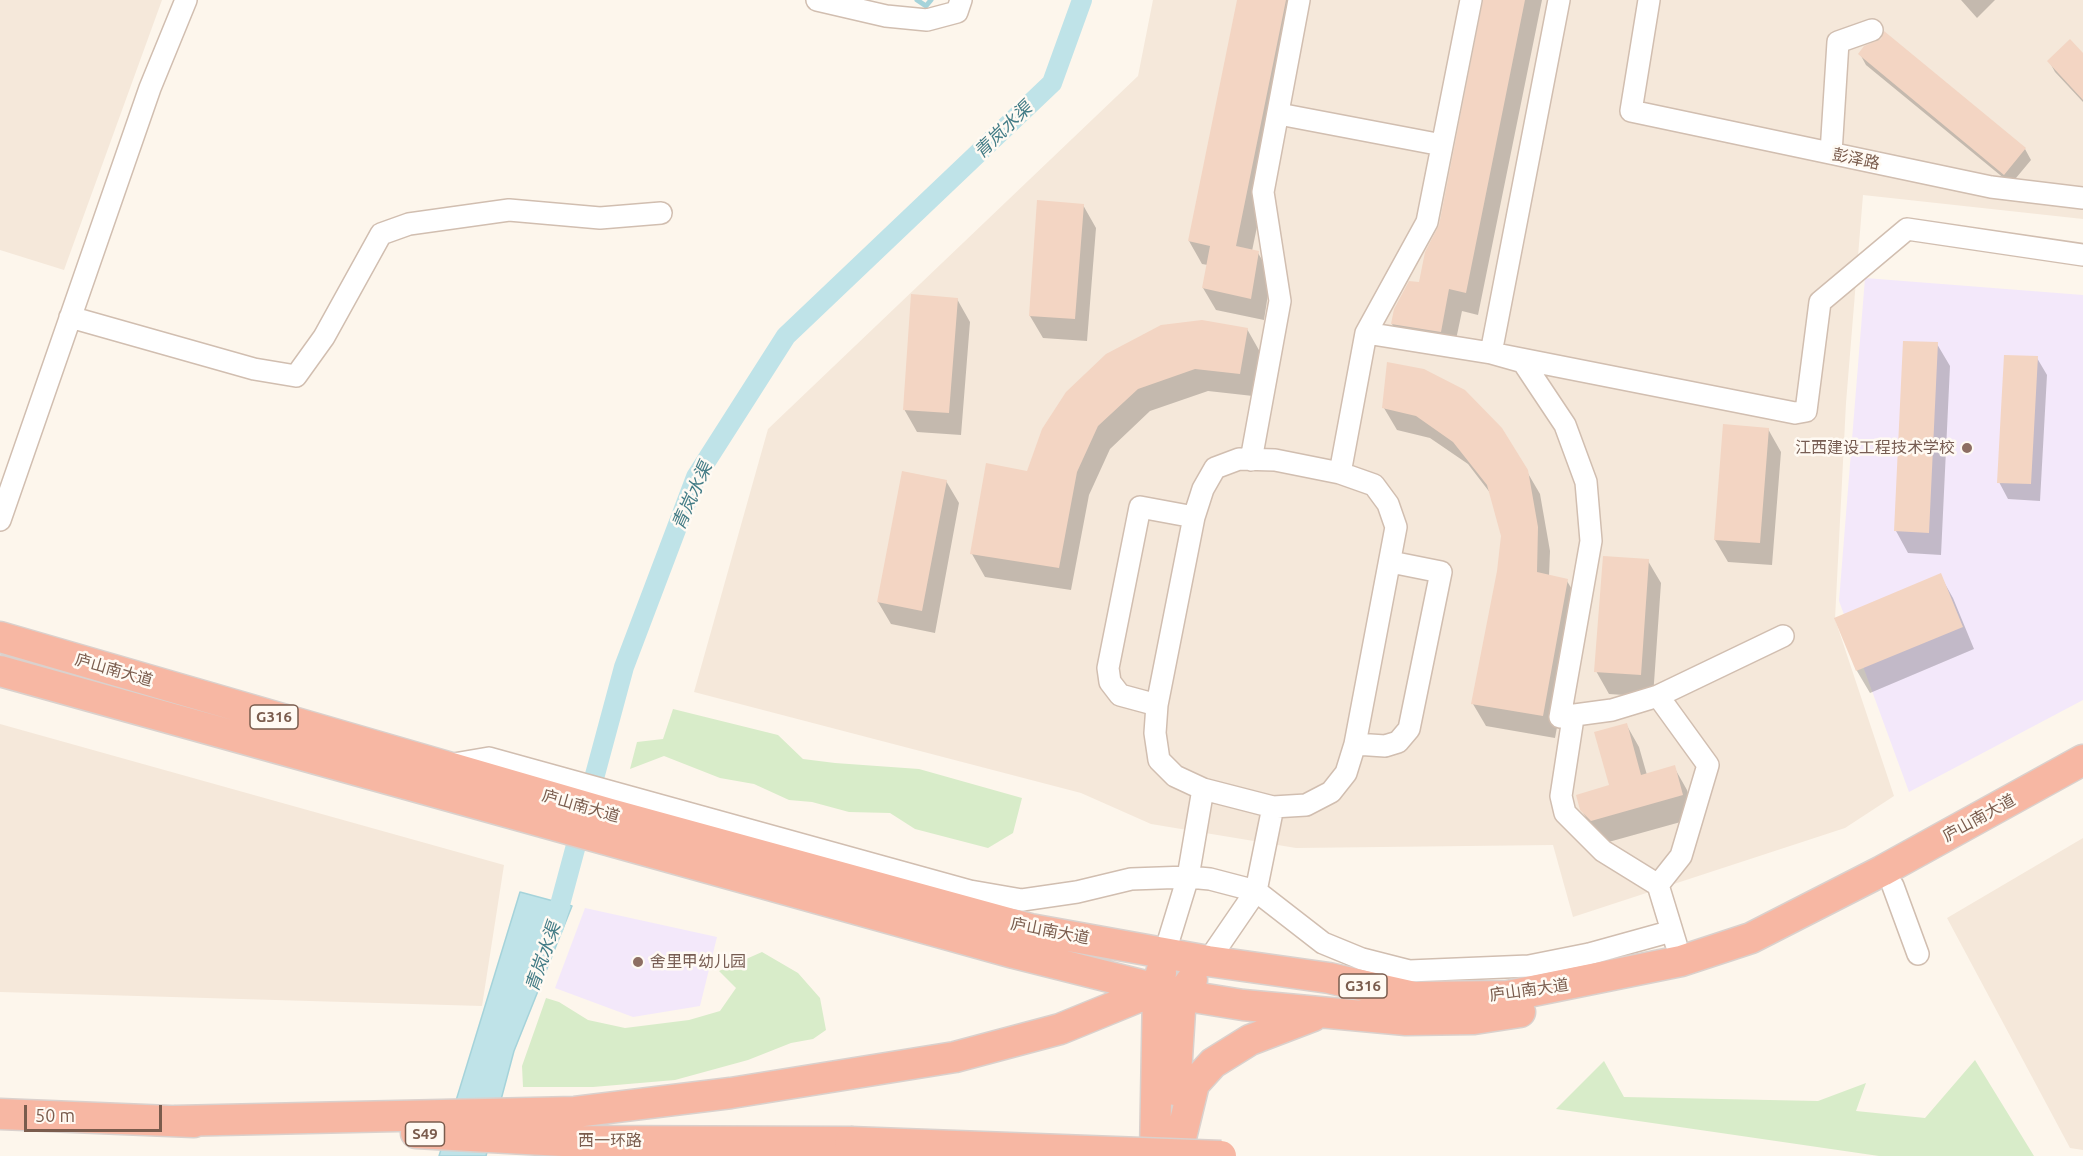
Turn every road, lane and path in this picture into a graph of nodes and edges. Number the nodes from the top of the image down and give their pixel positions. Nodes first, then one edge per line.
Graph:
1 (186, 0) edge
2 (817, 0) edge
3 (961, 0) edge
4 (1299, 0) edge
5 (1471, 0) edge
6 (1559, 0) edge
7 (1649, 0) edge
8 (1872, 30) dead end
9 (1279, 114) junction
10 (1442, 145) junction
11 (1831, 153) junction
12 (2083, 198) edge
13 (661, 213) dead end
14 (2083, 255) edge
15 (70, 317) junction
16 (1366, 333) junction
17 (1491, 353) junction
18 (1251, 459) junction
19 (1340, 473) junction
20 (1194, 517) junction
21 (0, 520) edge
22 (1391, 562) junction
23 (0, 636) edge
24 (1783, 636) dead end
25 (0, 671) edge
26 (1658, 696) junction
27 (1157, 705) junction
28 (1573, 718) junction
29 (1355, 744) junction
30 (2083, 760) edge
31 (2083, 783) edge
32 (1203, 789) junction
33 (548, 798) junction
34 (1273, 807) junction
35 (620, 818) junction
36 (1188, 876) junction
37 (1658, 885) junction
38 (1893, 886) junction
39 (1256, 891) junction
40 (1672, 931) junction
41 (1165, 952) junction
42 (1918, 954) dead end
43 (1208, 961) junction
44 (1681, 961) junction
45 (1169, 992) junction
46 (1320, 1013) junction
47 (1, 1114) edge
48 (175, 1121) junction
49 (1170, 1154) edge
50 (1221, 1156) edge

1 - 15 street
2 - 3 street
4 - 9 street
5 - 10 street
6 - 17 street
7 - 11 street, 彭泽路
8 - 11 street
9 - 10 street
9 - 18 street
10 - 16 street
11 - 12 street, 彭泽路
13 - 15 street
14 - 17 street
15 - 21 street
16 - 17 street
16 - 19 street
17 - 28 street
18 - 19 street
18 - 20 street
19 - 22 street
20 - 27 street
20 - 27 street
22 - 29 street
22 - 29 street
23 - 33 highway, 庐山南大道 / G316
24 - 26 street
25 - 33 highway, 庐山南大道 / G316
26 - 28 street
26 - 37 street
27 - 32 street
28 - 37 street
29 - 34 street
30 - 44 highway, 庐山南大道 / G316
31 - 38 highway, 庐山南大道 / G316
32 - 34 street
32 - 36 street
33 - 35 highway, 庐山南大道 / G316
33 - 35 street
34 - 39 street
35 - 36 street
35 - 41 highway, 庐山南大道 / G316
35 - 45 highway, 庐山南大道 / G316
36 - 39 street
36 - 41 street
37 - 40 street
38 - 42 street
38 - 46 highway, 庐山南大道 / G316
39 - 40 street
39 - 43 street
40 - 44 street
41 - 43 highway, 庐山南大道 / G316
41 - 45 highway
43 - 44 highway, 庐山南大道 / G316
43 - 45 highway
45 - 46 highway, 庐山南大道 / G316
45 - 48 highway
45 - 49 highway
46 - 49 highway
47 - 48 highway, 西一环路 / S49
48 - 50 highway, 西一环路 / S49, bridge

